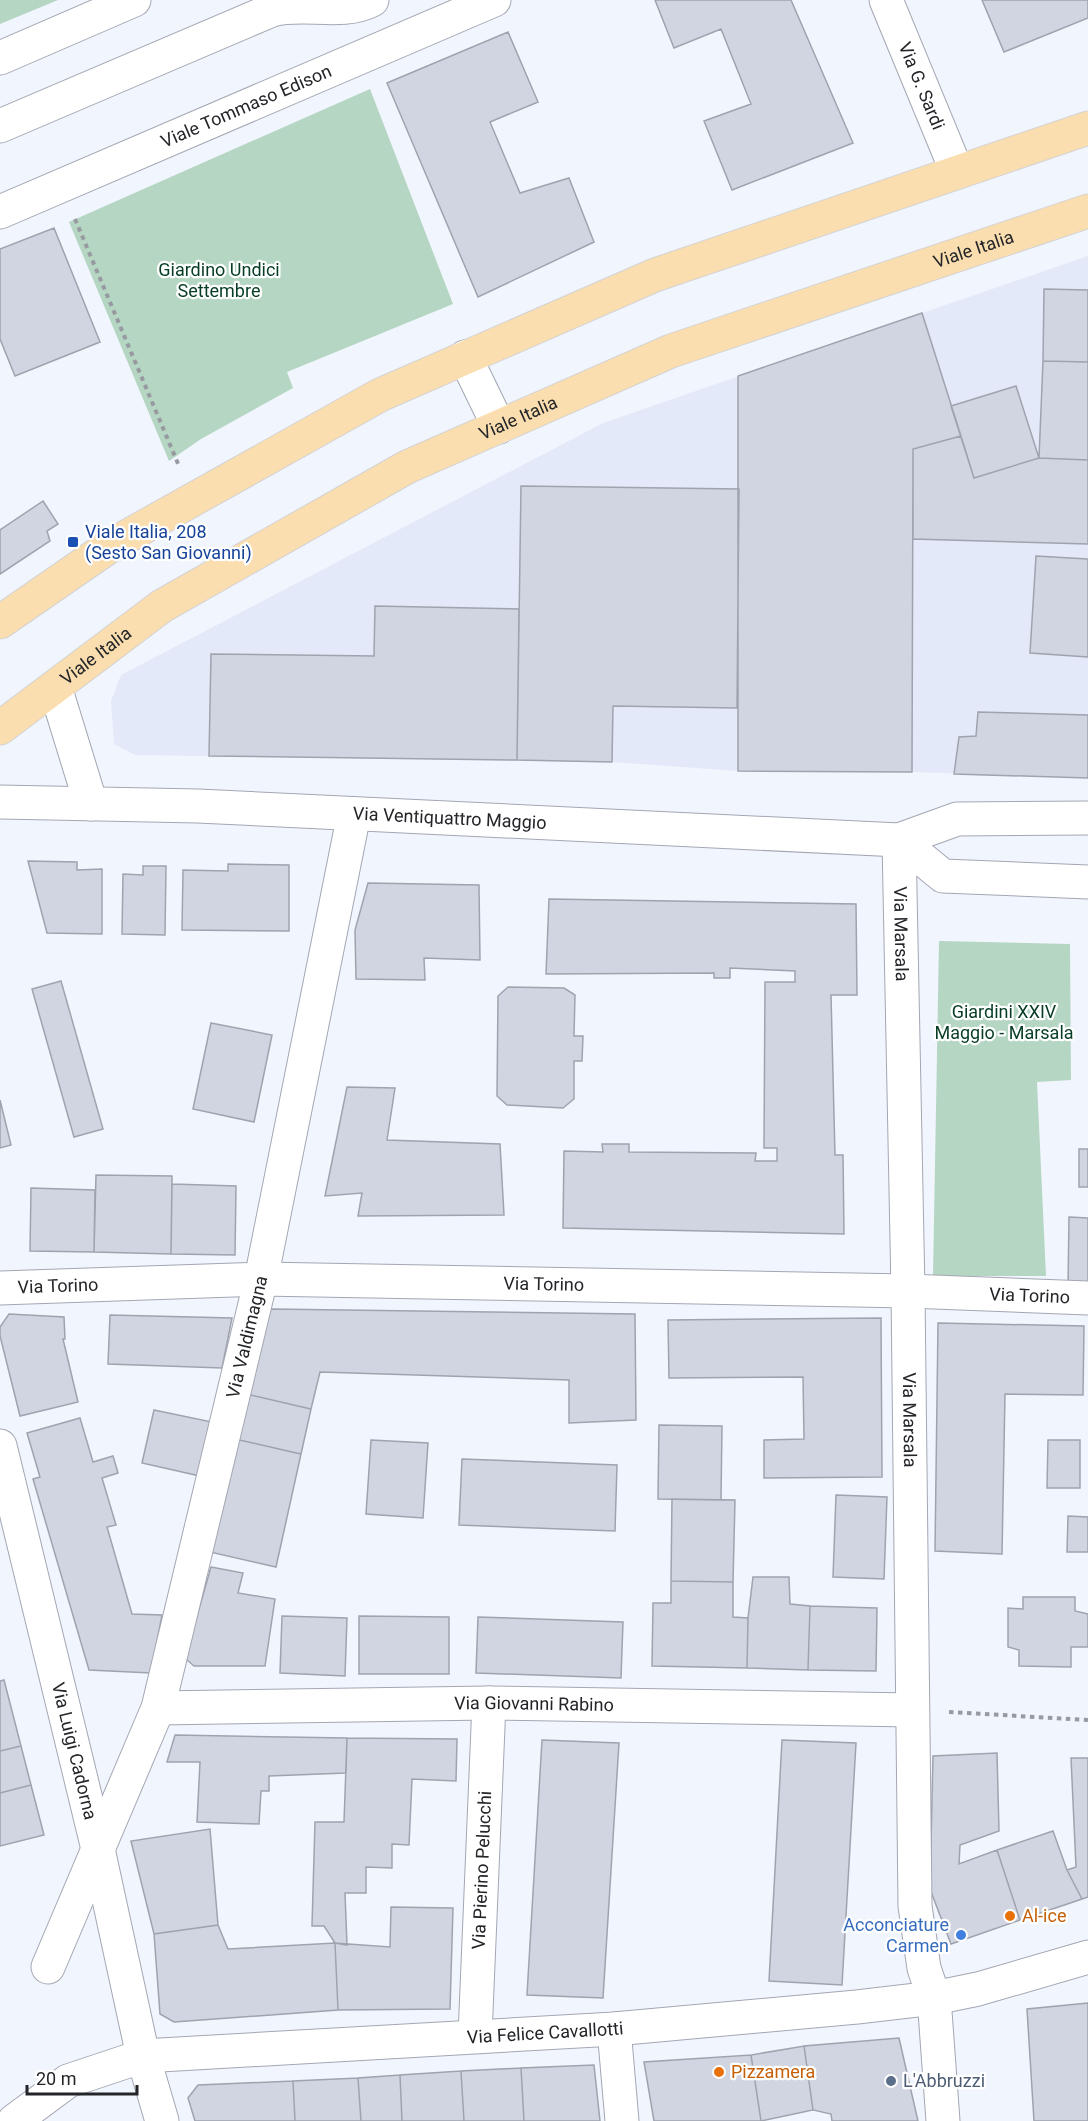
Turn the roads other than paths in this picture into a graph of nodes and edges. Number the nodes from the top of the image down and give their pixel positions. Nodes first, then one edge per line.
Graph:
1 (134, 0) edge
2 (372, 0) edge
3 (494, 0) edge
4 (886, 0) edge
5 (310, 3) edge
6 (0, 58) edge
7 (0, 126) edge
8 (1087, 131) edge
9 (957, 172) junction
10 (1088, 211) edge
11 (0, 212) edge
12 (465, 357) junction
13 (499, 427) junction
14 (0, 622) edge
15 (55, 687) junction
16 (0, 728) edge
17 (0, 802) edge
18 (91, 804) junction
19 (354, 814) junction
20 (1088, 818) edge
21 (899, 840) junction
22 (1088, 882) edge
23 (261, 1279) junction
24 (0, 1288) edge
25 (908, 1291) junction
26 (1088, 1298) edge
27 (0, 1446) edge
28 (489, 1703) junction
29 (158, 1708) junction
30 (912, 1710) junction
31 (98, 1849) junction
32 (1088, 1957) edge
33 (48, 1967) dead end
34 (934, 1998) junction
35 (614, 2029) junction
36 (475, 2036) junction
37 (143, 2056) junction
38 (14, 2121) edge
39 (162, 2121) edge
40 (622, 2121) edge
41 (943, 2121) edge

1 - 6 street
2 - 5 street
3 - 11 street, Viale Tommaso Edison
4 - 9 street, Via G. Sardi
5 - 7 street
8 - 9 main road
9 - 12 main road
10 - 13 main road, Viale Italia
12 - 13 street
12 - 14 main road
13 - 15 main road, Viale Italia
15 - 16 main road, Viale Italia
15 - 18 street
17 - 18 street, Via Ventiquattro Maggio
18 - 19 street, Via Ventiquattro Maggio
19 - 21 street, Via Ventiquattro Maggio
19 - 23 street, Via Valdimagna
20 - 21 street, Via Ventiquattro Maggio
21 - 22 street
21 - 25 street, Via Marsala
23 - 24 street, Via Torino
23 - 25 street, Via Torino
23 - 29 street, Via Valdimagna
25 - 26 street, Via Torino
25 - 30 street, Via Marsala
27 - 31 street, Via Luigi Cadorna
28 - 29 street, Via Giovanni Rabino
28 - 30 street, Via Giovanni Rabino
28 - 36 street, Via Pierino Pelucchi
29 - 31 street, Via Valdimagna
30 - 34 street, Via Marsala
31 - 33 street, Via Valdimagna
31 - 37 street, Via Luigi Cadorna
32 - 34 street, Via Felice Cavallotti
34 - 35 street, Via Felice Cavallotti
34 - 41 street, Via Marsala
35 - 36 street, Via Felice Cavallotti
35 - 40 street
36 - 37 street, Via Felice Cavallotti
37 - 38 street, Via Felice Cavallotti
37 - 39 street, Via Luigi Cadorna

